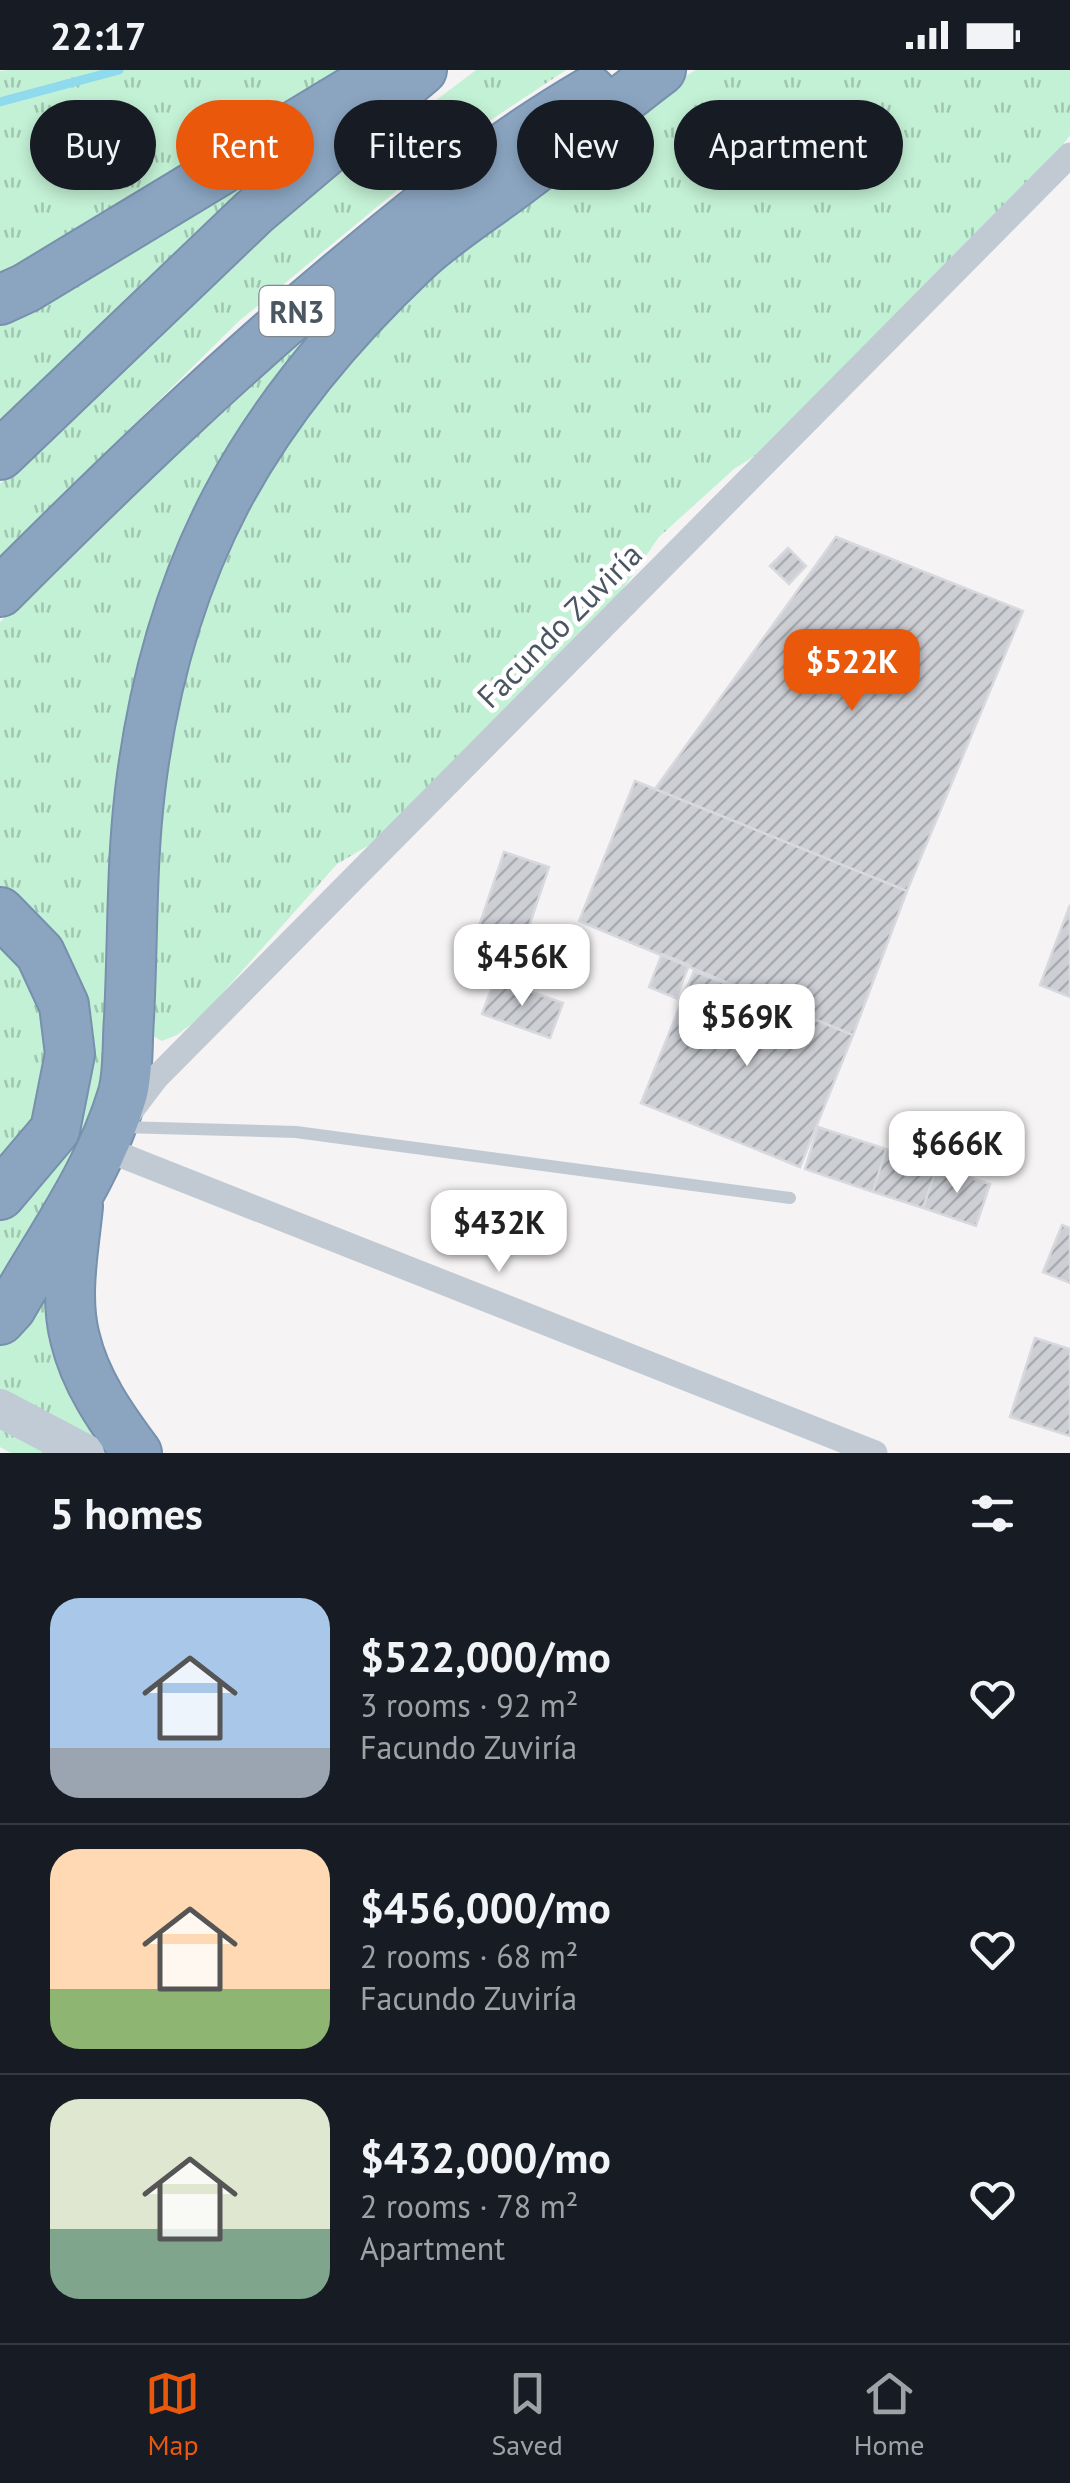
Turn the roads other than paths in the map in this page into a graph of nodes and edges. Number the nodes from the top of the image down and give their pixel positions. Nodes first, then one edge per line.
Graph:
1 (388, 70) edge
2 (422, 70) edge
3 (626, 70) edge
4 (661, 70) edge
5 (1070, 156) edge
6 (0, 300) edge
7 (0, 455) edge
8 (0, 592) edge
9 (0, 912) edge
10 (111, 1138) junction
11 (79, 1193) junction
12 (0, 1195) edge
13 (790, 1198) dead end
14 (0, 1320) edge
15 (0, 1408) edge
16 (85, 1453) edge
17 (137, 1453) edge
18 (875, 1453) edge

1 - 6 highway
2 - 7 highway
3 - 8 highway, RN3
4 - 10 highway
5 - 10 street, Facundo Zuviría
9 - 12 highway
10 - 11 highway
10 - 13 lane
10 - 18 street
11 - 14 highway
11 - 17 highway
15 - 16 main road

